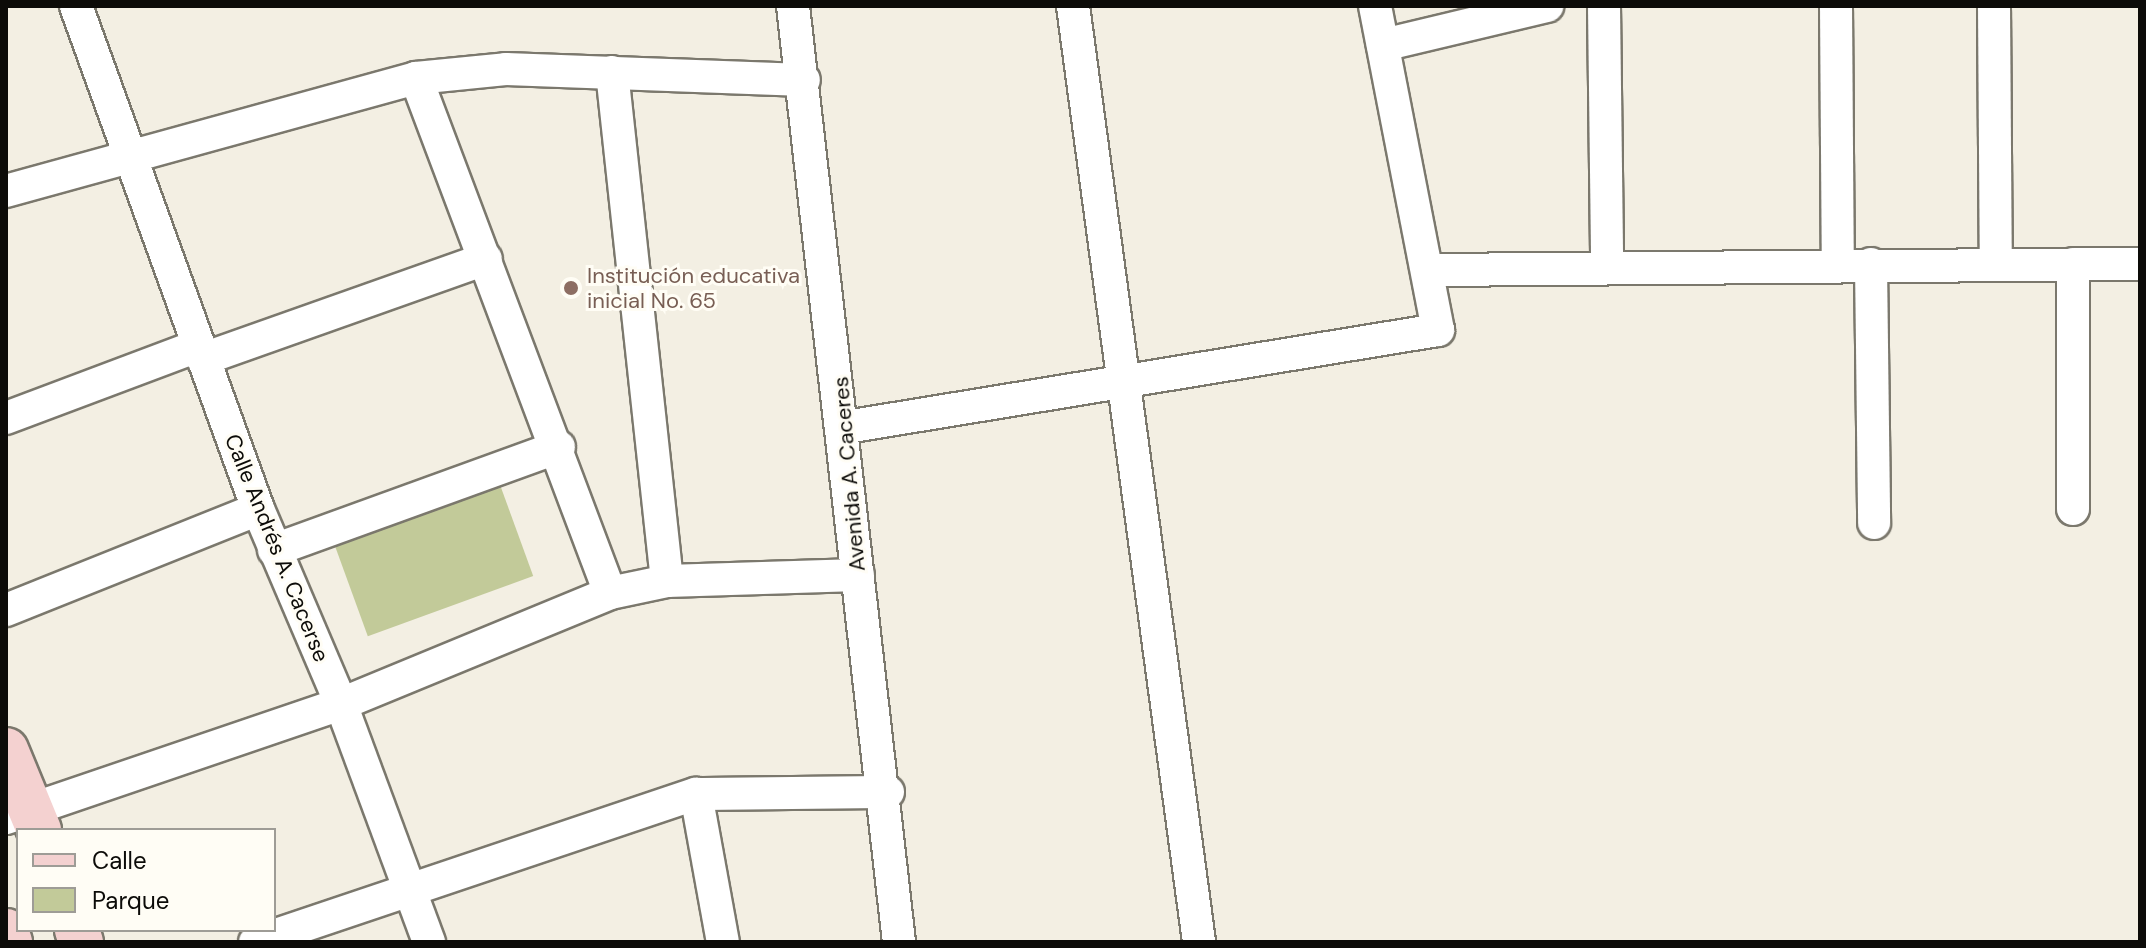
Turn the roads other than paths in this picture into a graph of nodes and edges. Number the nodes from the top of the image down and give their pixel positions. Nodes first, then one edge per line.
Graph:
1 (76, 6) edge
2 (793, 6) edge
3 (1073, 6) edge
4 (1375, 6) edge
5 (1547, 6) edge
6 (1604, 6) edge
7 (1836, 6) edge
8 (1994, 6) edge
9 (1383, 45) junction
10 (612, 72) junction
11 (416, 78) junction
12 (804, 80) junction
13 (126, 154) junction
14 (6, 191) edge
15 (486, 259) junction
16 (1838, 264) junction
17 (1871, 264) junction
18 (1996, 264) junction
19 (2073, 264) junction
20 (2140, 264) edge
21 (1607, 265) junction
22 (1432, 270) junction
23 (200, 352) junction
24 (1124, 379) junction
25 (6, 418) edge
26 (846, 427) junction
27 (559, 447) junction
28 (258, 509) junction
29 (2073, 509) dead end
30 (1874, 523) dead end
31 (274, 550) junction
32 (858, 575) junction
33 (667, 581) junction
34 (610, 593) junction
35 (6, 610) edge
36 (341, 704) junction
37 (6, 750) edge
38 (888, 792) junction
39 (696, 794) junction
40 (26, 819) edge
41 (409, 889) junction
42 (255, 942) edge
43 (429, 942) edge
44 (723, 942) edge
45 (899, 942) edge
46 (1199, 942) edge

1 - 13 street, Calle Andrés A. Cacerse
2 - 12 street, Avenida A. Caceres
3 - 24 street
4 - 9 street
5 - 9 street
6 - 21 street
7 - 16 street
8 - 18 street
9 - 22 street
10 - 11 street
10 - 12 street
10 - 33 street
11 - 13 street
11 - 15 street
12 - 26 street, Avenida A. Caceres
13 - 14 street
13 - 23 street, Calle Andrés A. Cacerse
15 - 23 street
15 - 27 street
16 - 17 street
16 - 21 street
17 - 18 street
17 - 30 street
18 - 19 street
19 - 20 street
19 - 29 street
21 - 22 street
22 - 24 street
23 - 25 street
23 - 28 street, Calle Andrés A. Cacerse
24 - 26 street
24 - 46 street
26 - 32 street, Avenida A. Caceres
27 - 31 street
27 - 34 street
28 - 31 street, Calle Andrés A. Cacerse
28 - 35 street
31 - 36 street, Calle Andrés A. Cacerse
32 - 33 street
32 - 38 street, Avenida A. Caceres
33 - 34 street
34 - 36 street
36 - 40 street
36 - 41 street, Calle Andrés A. Cacerse
37 - 40 street
38 - 39 street
38 - 45 street, Avenida A. Caceres
39 - 41 street
39 - 44 street
41 - 42 street
41 - 43 street, Calle Andrés A. Cacerse

